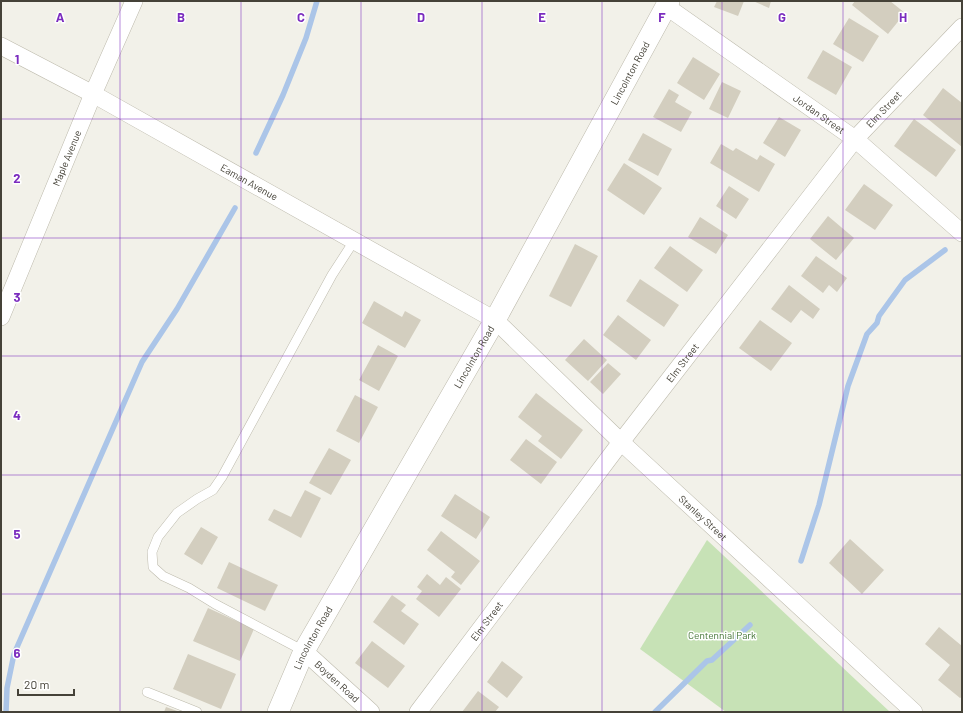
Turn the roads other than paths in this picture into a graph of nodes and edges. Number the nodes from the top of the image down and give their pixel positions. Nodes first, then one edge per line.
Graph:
1 (134, 1) edge
2 (668, 4) edge
3 (962, 27) edge
4 (1, 46) edge
5 (93, 94) junction
6 (855, 139) junction
7 (962, 233) edge
8 (354, 241) junction
9 (1, 317) edge
10 (495, 320) junction
11 (621, 442) junction
12 (304, 651) junction
13 (147, 692) dead end
14 (197, 712) edge
15 (278, 712) edge
16 (371, 712) edge
17 (418, 712) edge
18 (914, 712) edge

1 - 5 street, Maple Avenue
2 - 6 street, Jordan Street
2 - 10 street, Lincolnton Road
3 - 6 street, Elm Street
4 - 5 street, Eaman Avenue
5 - 8 street, Eaman Avenue
5 - 9 street, Maple Avenue
6 - 7 street, Jordan Street
6 - 11 street, Elm Street
8 - 10 street, Eaman Avenue
8 - 12 lane
10 - 11 street, Stanley Street
10 - 12 street, Lincolnton Road
11 - 17 street, Elm Street
11 - 18 street, Stanley Street
12 - 15 street, Lincolnton Road
12 - 16 street, Boyden Road
13 - 14 lane

